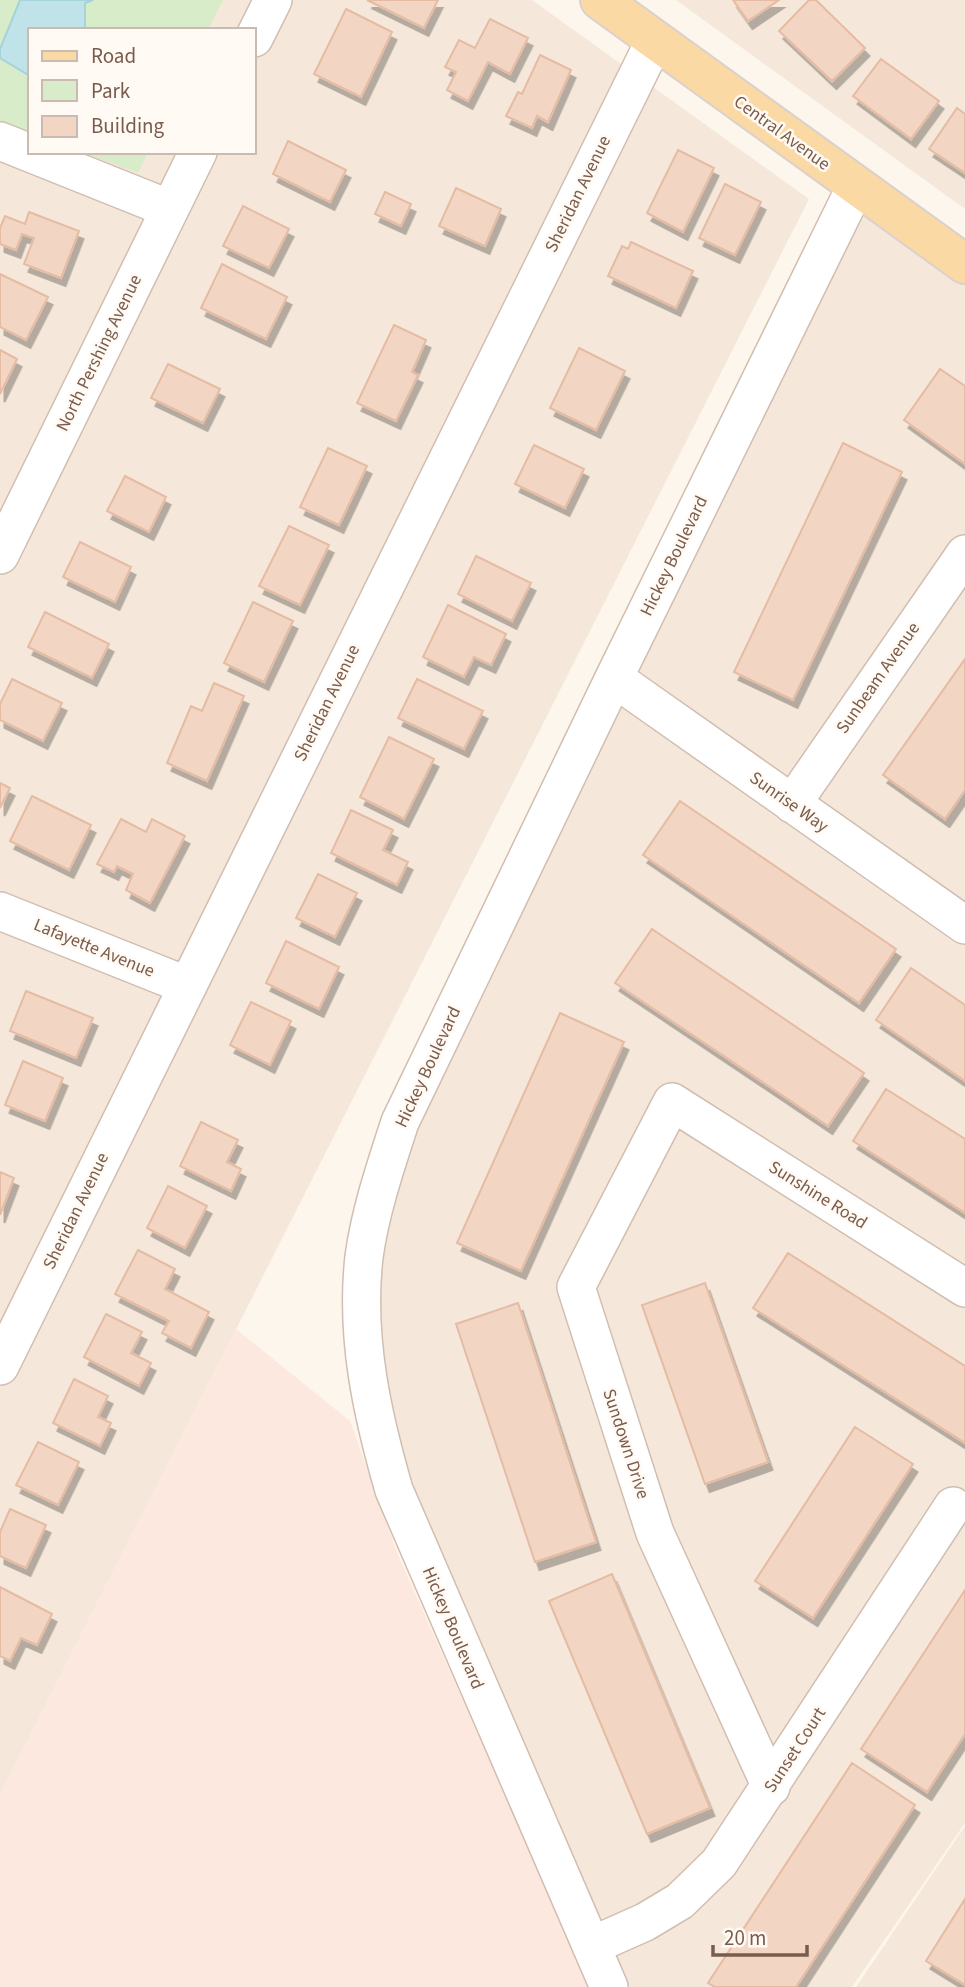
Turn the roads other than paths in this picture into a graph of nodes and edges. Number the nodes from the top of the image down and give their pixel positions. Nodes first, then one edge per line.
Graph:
1 (273, 0) edge
2 (600, 0) edge
3 (256, 34) edge
4 (655, 40) junction
5 (0, 141) edge
6 (28, 152) edge
7 (32, 154) edge
8 (197, 154) edge
9 (856, 186) junction
10 (170, 209) junction
11 (965, 264) edge
12 (4, 537) edge
13 (965, 554) edge
14 (614, 678) junction
15 (792, 804) junction
16 (0, 911) edge
17 (965, 925) edge
18 (188, 986) junction
19 (672, 1102) joint
20 (965, 1288) edge
21 (14, 1305) edge
22 (0, 1366) edge
23 (953, 1506) dead end
24 (771, 1787) junction
25 (592, 1946) junction
26 (609, 1987) edge

1 - 3 street
2 - 4 main road, Central Avenue
4 - 9 main road, Central Avenue
4 - 18 street, Sheridan Avenue
5 - 6 street
7 - 10 street
8 - 10 street, North Pershing Avenue
9 - 11 main road, Central Avenue
9 - 14 street, Hickey Boulevard
10 - 12 street, North Pershing Avenue
13 - 15 street, Sunbeam Avenue
14 - 15 street, Sunrise Way
14 - 25 street, Hickey Boulevard
15 - 17 street, Sunrise Way
16 - 18 street, Lafayette Avenue
18 - 21 street, Sheridan Avenue
19 - 20 street, Sunshine Road
19 - 24 street, Sundown Drive
21 - 22 street, Sheridan Avenue
23 - 24 street, Sunset Court
24 - 25 street, Sunset Court
25 - 26 street, Hickey Boulevard

